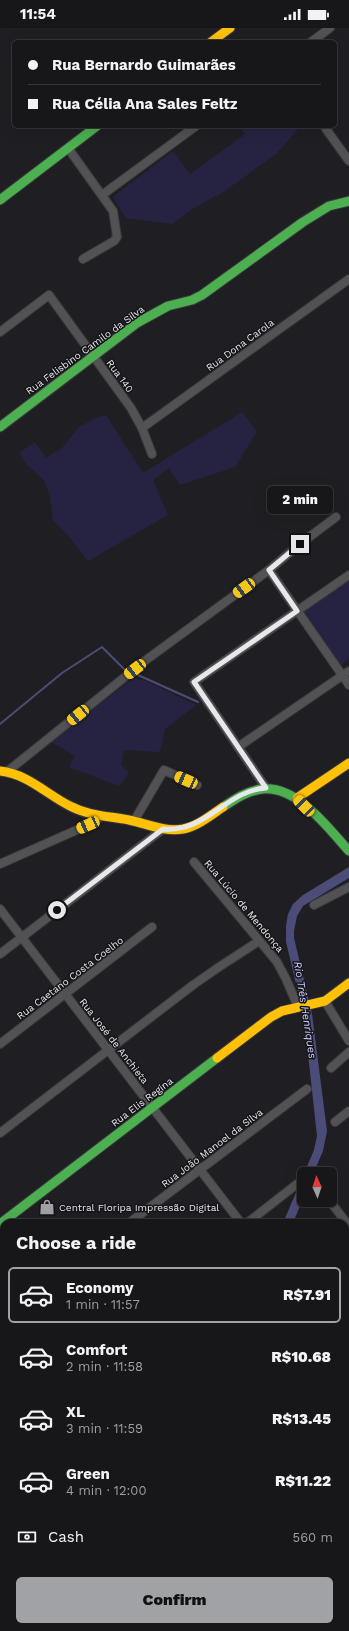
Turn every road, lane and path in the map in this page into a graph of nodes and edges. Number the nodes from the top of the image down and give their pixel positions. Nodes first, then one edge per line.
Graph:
1 (230, 28) edge
2 (330, 28) edge
3 (214, 40) edge
4 (314, 40) edge
5 (94, 128) edge
6 (193, 128) edge
7 (326, 129) dead end
8 (68, 148) junction
9 (349, 161) edge
10 (102, 195) junction
11 (0, 200) edge
12 (349, 201) edge
13 (83, 259) dead end
14 (349, 279) edge
15 (0, 332) edge
16 (94, 356) junction
17 (0, 427) edge
18 (142, 428) junction
19 (152, 454) dead end
20 (336, 517) dead end
21 (269, 570) junction
22 (349, 575) edge
23 (297, 611) junction
24 (346, 673) edge
25 (349, 685) edge
26 (238, 747) junction
27 (349, 763) edge
28 (4, 771) edge
29 (197, 785) dead end
30 (266, 788) junction
31 (297, 798) junction
32 (102, 816) junction
33 (134, 821) junction
34 (163, 829) junction
35 (349, 851) edge
36 (194, 862) dead end
37 (0, 864) edge
38 (349, 887) edge
39 (314, 905) dead end
40 (0, 909) edge
41 (152, 927) dead end
42 (22, 937) junction
43 (259, 941) junction
44 (0, 954) edge
45 (349, 983) edge
46 (65, 994) junction
47 (322, 1002) junction
48 (300, 1007) junction
49 (349, 1041) edge
50 (0, 1044) edge
51 (109, 1050) junction
52 (349, 1052) edge
53 (331, 1068) dead end
54 (308, 1089) dead end
55 (153, 1108) junction
56 (349, 1111) edge
57 (335, 1122) dead end
58 (0, 1133) edge
59 (200, 1170) junction
60 (297, 1184) dead end
61 (334, 1207) edge
62 (7, 1219) edge
63 (134, 1219) edge
64 (238, 1219) edge
65 (251, 1219) edge
66 (344, 1219) edge

1 - 3 street
2 - 4 street
5 - 8 street
6 - 10 street
7 - 9 street
8 - 10 street
8 - 11 street
10 - 13 street
12 - 16 street, Rua Felisbino Camilo da Silva
14 - 18 street, Rua Dona Carola
15 - 16 street, Rua 140
16 - 17 street, Rua Felisbino Camilo da Silva
16 - 18 street, Rua 140
18 - 19 street, Rua 140
20 - 21 street
21 - 23 street
21 - 28 street
22 - 23 street
23 - 24 street
23 - 26 street
24 - 25 street
24 - 26 street
26 - 30 street
27 - 31 street
28 - 32 street
29 - 33 street
30 - 31 street
30 - 34 street
31 - 35 street
32 - 33 street
32 - 37 street
33 - 34 street
34 - 42 street
36 - 43 street, Rua Lúcio de Mendonça
38 - 39 street
40 - 42 street, Rua José de Anchieta
41 - 46 street, Rua Caetano Costa Coelho
42 - 44 street
42 - 46 street, Rua José de Anchieta
43 - 48 street, Rua Lúcio de Mendonça
43 - 51 street
45 - 47 street
46 - 50 street, Rua Caetano Costa Coelho
46 - 51 street, Rua José de Anchieta
47 - 48 street, Rua Elis Regina
47 - 49 street
48 - 55 street, Rua Elis Regina
51 - 55 street, Rua José de Anchieta
51 - 58 street
52 - 53 street
54 - 59 street, Rua João Manoel da Silva
55 - 59 street, Rua José de Anchieta
55 - 62 street, Rua Elis Regina
56 - 57 street
59 - 63 street, Rua João Manoel da Silva
59 - 64 street, Rua José de Anchieta
60 - 65 street
61 - 66 street

